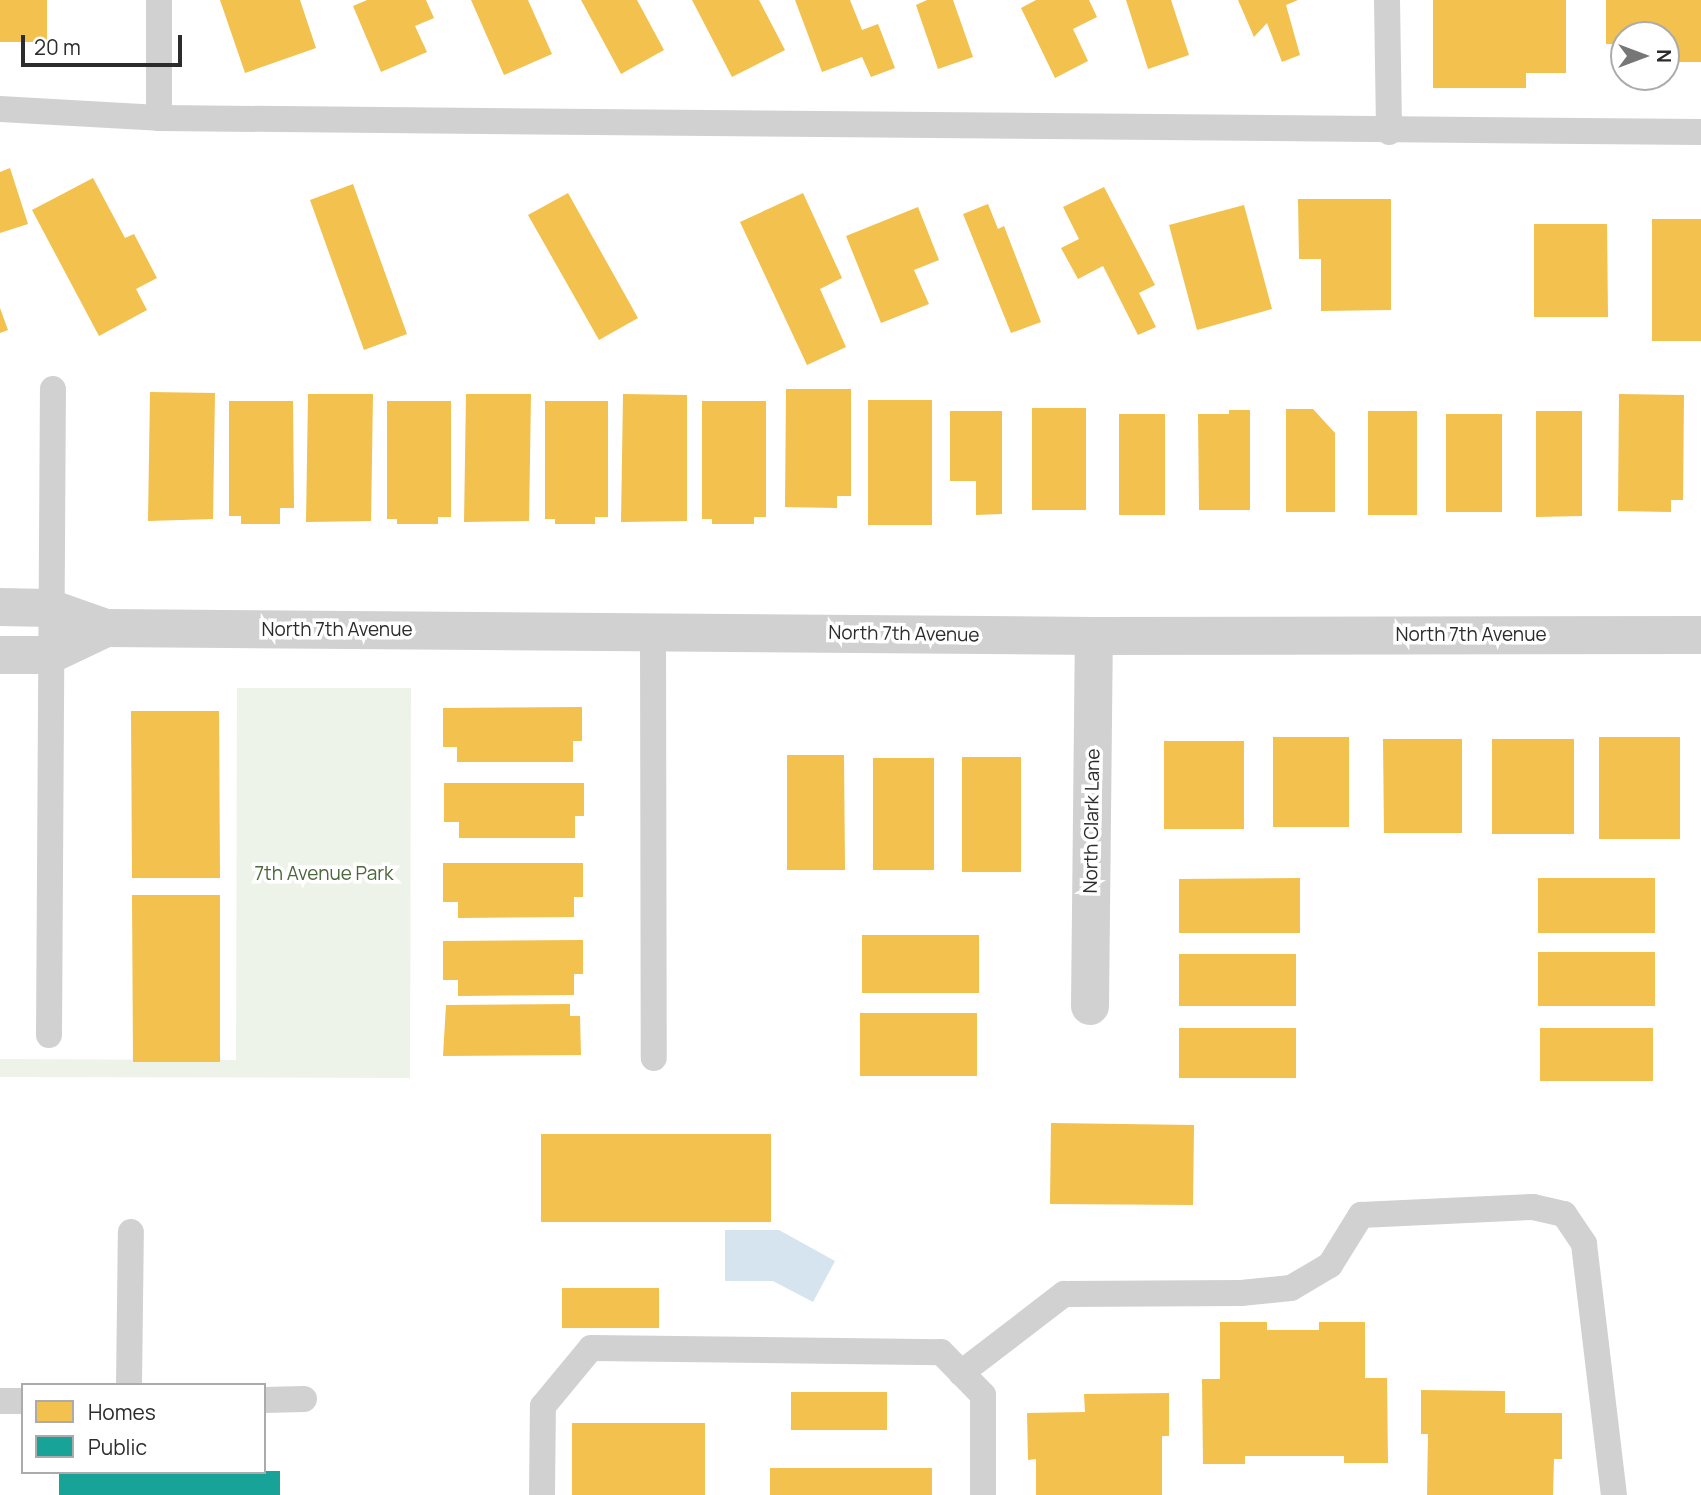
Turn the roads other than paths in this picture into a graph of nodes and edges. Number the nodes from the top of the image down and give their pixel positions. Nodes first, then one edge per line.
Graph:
1 (159, 0) edge
2 (1387, 0) edge
3 (0, 109) edge
4 (159, 118) junction
5 (1389, 132) junction
6 (1701, 132) edge
7 (52, 389) dead end
8 (0, 607) edge
9 (49, 608) junction
10 (106, 628) junction
11 (653, 632) junction
12 (1701, 635) edge
13 (1094, 636) junction
14 (0, 654) edge
15 (49, 655) junction
16 (1090, 1006) dead end
17 (49, 1035) dead end
18 (654, 1058) dead end
19 (131, 1232) dead end
20 (961, 1373) junction
21 (130, 1383) edge
22 (304, 1399) dead end
23 (266, 1400) edge
24 (0, 1401) edge
25 (21, 1401) edge
26 (542, 1495) edge
27 (983, 1495) edge
28 (1614, 1495) edge

1 - 4 lane
2 - 5 lane
3 - 4 lane
4 - 5 lane
5 - 6 lane
7 - 9 lane
8 - 9 street, North 7th Avenue
9 - 10 street, North 7th Avenue
9 - 15 lane
10 - 11 street, North 7th Avenue
10 - 15 street, North 7th Avenue
11 - 13 street, North 7th Avenue
11 - 18 lane
12 - 13 street, North 7th Avenue
13 - 16 street, North Clark Lane
14 - 15 street, North 7th Avenue
15 - 17 lane
19 - 21 lane
20 - 26 lane
20 - 27 lane
20 - 28 lane
22 - 23 lane
24 - 25 lane

